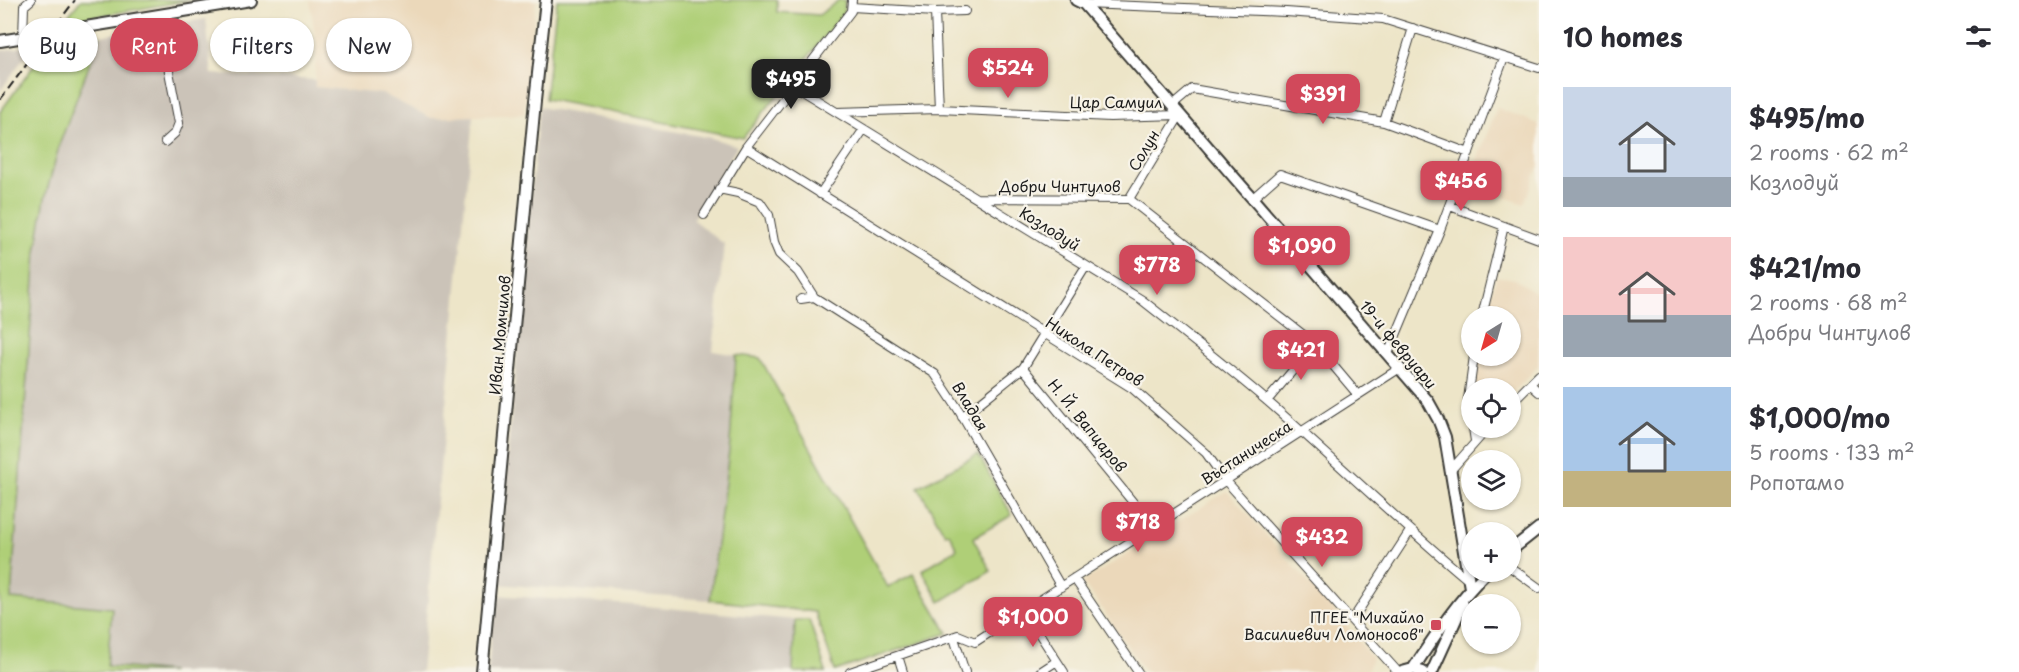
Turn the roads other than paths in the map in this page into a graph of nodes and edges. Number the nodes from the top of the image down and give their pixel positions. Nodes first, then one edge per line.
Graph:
1 (31, 0) edge
2 (251, 0) edge
3 (546, 0) edge
4 (1080, 2) edge
5 (852, 4) edge
6 (965, 10) dead end
7 (935, 12) junction
8 (158, 15) junction
9 (23, 18) edge
10 (98, 25) edge
11 (1413, 28) junction
12 (18, 39) edge
13 (0, 41) edge
14 (1504, 58) junction
15 (1539, 68) edge
16 (794, 86) junction
17 (1172, 106) junction
18 (939, 109) junction
19 (837, 112) junction
20 (1180, 115) junction
21 (1384, 122) junction
22 (864, 129) junction
23 (165, 142) dead end
24 (746, 147) junction
25 (1469, 153) junction
26 (719, 189) junction
27 (820, 194) junction
28 (977, 198) junction
29 (1253, 198) junction
30 (1129, 199) junction
31 (1450, 206) junction
32 (704, 215) dead end
33 (1504, 226) junction
34 (1440, 230) junction
35 (1539, 239) edge
36 (1086, 266) junction
37 (814, 297) junction
38 (801, 299) dead end
39 (1484, 306) edge
40 (1044, 334) junction
41 (1315, 344) junction
42 (1388, 354) junction
43 (1023, 368) junction
44 (1400, 368) junction
45 (1539, 375) edge
46 (1530, 384) junction
47 (1539, 392) edge
48 (1521, 393) edge
49 (1358, 395) junction
50 (1267, 401) junction
51 (962, 417) junction
52 (1302, 432) junction
53 (1475, 438) edge
54 (1478, 438) edge
55 (1475, 441) junction
56 (1450, 471) junction
57 (1226, 481) junction
58 (1154, 528) junction
59 (1539, 528) edge
60 (1410, 531) junction
61 (1521, 542) edge
62 (1521, 575) edge
63 (1074, 578) junction
64 (1472, 582) edge
65 (1469, 584) junction
66 (1061, 586) junction
67 (1539, 588) edge
68 (1024, 610) junction
69 (1353, 619) junction
70 (954, 638) junction
71 (898, 656) junction
72 (1057, 661) junction
73 (1437, 670) edge
74 (1409, 671) edge
75 (483, 672) edge
76 (850, 672) edge
77 (903, 672) edge
78 (965, 672) edge
79 (1040, 672) edge
80 (1064, 672) edge
81 (1138, 672) edge

1 - 9 street
2 - 8 street
3 - 75 street, Иван Момчилов
4 - 11 street
4 - 17 street, 19-и февруари
5 - 7 street
5 - 16 street
6 - 7 street
7 - 18 street
8 - 10 street
8 - 23 street
11 - 14 street
11 - 21 street
12 - 13 street
14 - 15 street
14 - 25 street
16 - 19 street, Козлодуй
16 - 24 street
17 - 20 street, 19-и февруари
17 - 21 street, Цар Самуил
18 - 19 street, Цар Самуил
18 - 20 street, Цар Самуил
19 - 22 street, Козлодуй
20 - 29 street, 19-и февруари
20 - 30 street, Солун
21 - 25 street, Цар Самуил
22 - 27 street
22 - 28 street, Козлодуй
24 - 26 street
24 - 27 street, Никола Петров
25 - 31 street
26 - 32 street
26 - 37 street
27 - 40 street, Никола Петров
28 - 30 street, Добри Чинтулов
28 - 36 street, Козлодуй
29 - 34 street
29 - 42 street, 19-и февруари
30 - 41 street, Добри Чинтулов
31 - 33 street
31 - 34 street
33 - 35 street
33 - 39 street
34 - 42 street
36 - 40 street
36 - 50 street, Козлодуй
37 - 38 street
37 - 51 street, Владая
40 - 43 street
40 - 57 street, Никола Петров
41 - 49 street, Добри Чинтулов
41 - 50 street
42 - 44 street, 19-и февруари
43 - 51 street
43 - 58 street, Н. Й. Вапцаров
44 - 49 street, Въстаническа
44 - 56 street, 19-и февруари
45 - 46 street
46 - 47 street
46 - 48 street
49 - 52 street, Въстаническа
50 - 52 street, Козлодуй
51 - 66 street, Владая
52 - 57 street, Въстаническа
52 - 60 street, Козлодуй
53 - 55 street
54 - 55 street
55 - 56 street
56 - 65 street, 19-и февруари
57 - 58 street, Въстаническа
57 - 69 street, Никола Петров
58 - 63 street, Въстаническа
59 - 61 street
60 - 65 street, Козлодуй
60 - 69 street
62 - 67 street
63 - 66 street, Въстаническа
63 - 81 street
64 - 65 street
65 - 73 street
65 - 74 street
66 - 68 street, Въстаническа
68 - 70 street, Въстаническа
68 - 72 street
69 - 74 street, Никола Петров
70 - 71 street, Въстаническа
70 - 78 street
71 - 76 street, Въстаническа
71 - 77 street
72 - 79 street
72 - 80 street

